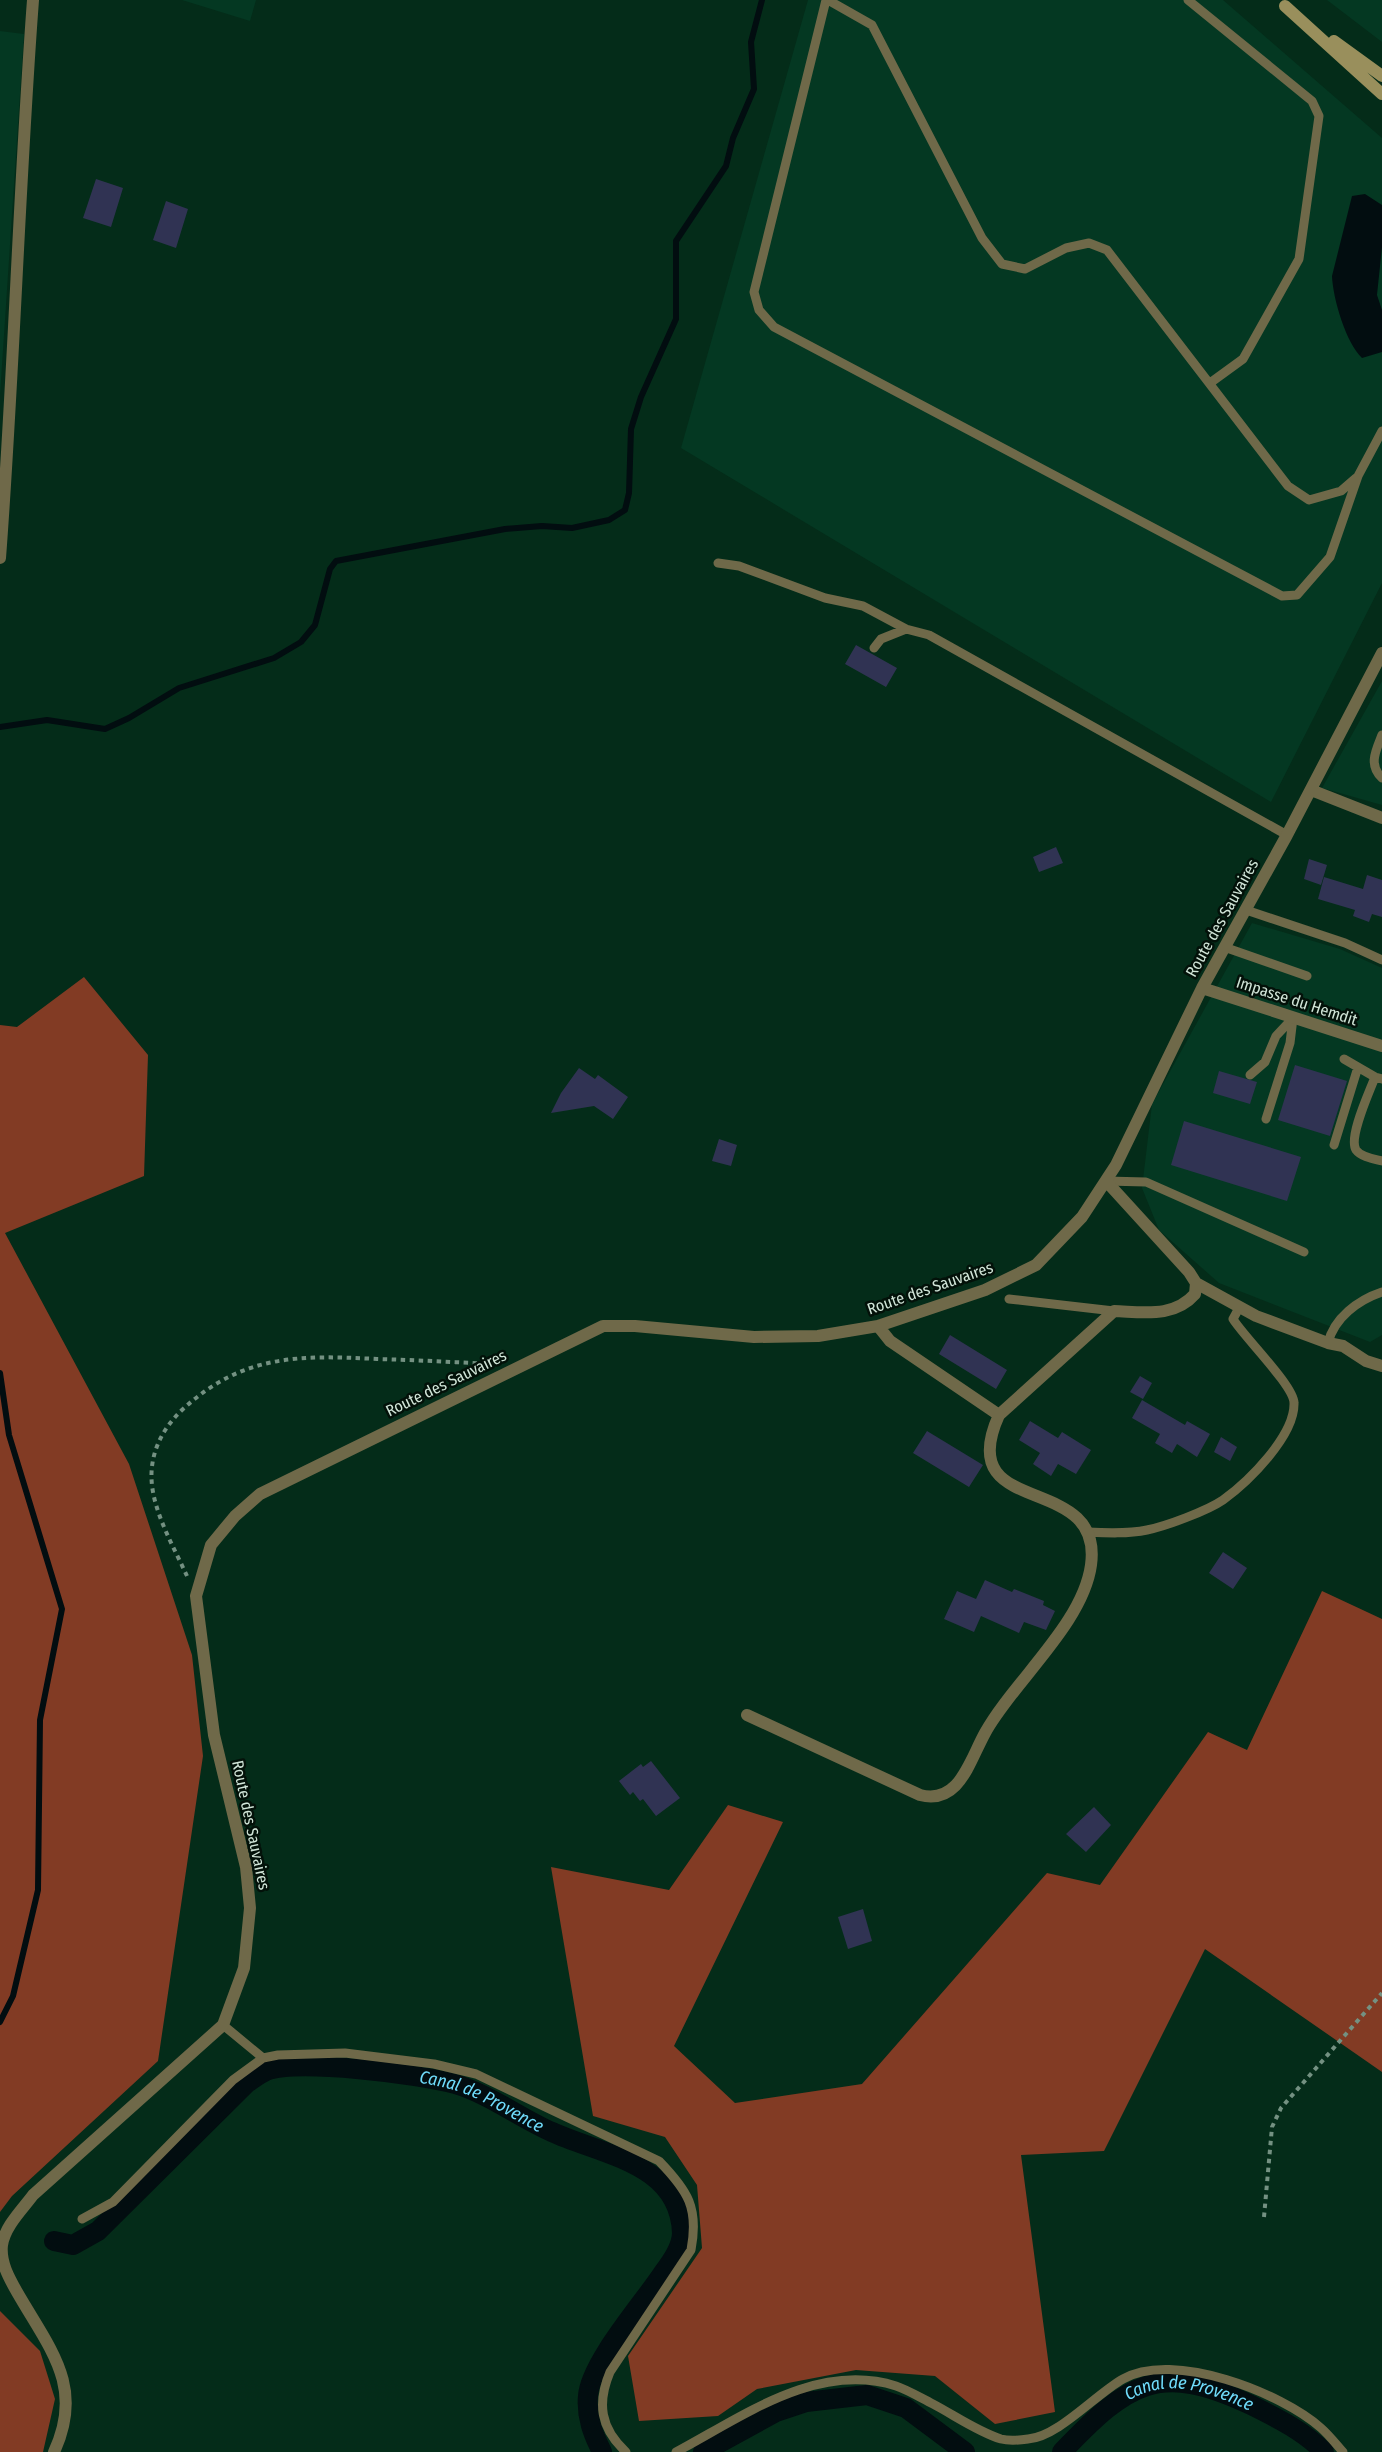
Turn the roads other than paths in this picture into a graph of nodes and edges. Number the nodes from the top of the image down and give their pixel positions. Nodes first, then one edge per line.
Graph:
1 (33, 0) edge
2 (827, 0) edge
3 (1188, 0) edge
4 (1281, 3) edge
5 (1382, 76) edge
6 (1382, 94) edge
7 (1210, 383) junction
8 (1382, 430) edge
9 (1358, 476) junction
10 (0, 558) edge
11 (718, 563) dead end
12 (906, 629) junction
13 (874, 648) dead end
14 (1382, 653) edge
15 (1382, 735) edge
16 (1382, 778) edge
17 (1311, 790) junction
18 (1382, 818) edge
19 (1287, 835) junction
20 (1246, 910) junction
21 (1224, 947) junction
22 (1382, 960) edge
23 (1307, 976) dead end
24 (1202, 988) junction
25 (1293, 1018) junction
26 (1382, 1046) edge
27 (1344, 1059) dead end
28 (1358, 1067) junction
29 (1250, 1075) dead end
30 (1379, 1078) edge
31 (1266, 1119) dead end
32 (1334, 1145) dead end
33 (1382, 1161) edge
34 (1106, 1180) junction
35 (1304, 1251) dead end
36 (1196, 1283) junction
37 (1382, 1292) edge
38 (1009, 1299) dead end
39 (1239, 1308) junction
40 (1114, 1311) junction
41 (878, 1326) junction
42 (1328, 1343) junction
43 (1382, 1366) edge
44 (999, 1415) junction
45 (1088, 1532) junction
46 (747, 1715) dead end
47 (223, 2025) junction
48 (263, 2058) junction
49 (82, 2219) dead end
50 (2, 2270) edge
51 (54, 2452) edge
52 (626, 2452) edge
53 (676, 2452) edge
54 (1343, 2452) edge

1 - 10 street
2 - 7 lane
2 - 9 lane
3 - 7 lane
4 - 5 main road
4 - 6 main road
7 - 9 lane
8 - 9 lane
11 - 12 lane
12 - 13 lane
12 - 19 lane
14 - 17 street, Route des Sauvaires
15 - 16 lane
17 - 18 street
17 - 19 street, Route des Sauvaires
19 - 20 street, Route des Sauvaires
20 - 21 street, Route des Sauvaires
20 - 22 lane
21 - 23 lane
21 - 24 street, Route des Sauvaires
24 - 25 street, Impasse du Hemdit
24 - 34 street, Route des Sauvaires
25 - 26 street, Impasse du Hemdit
25 - 29 lane
25 - 31 lane
27 - 28 lane
28 - 30 lane
28 - 32 lane
30 - 33 lane
34 - 35 lane
34 - 36 street
34 - 41 street, Route des Sauvaires
36 - 39 street
36 - 40 street
37 - 42 lane
38 - 40 lane
39 - 42 street
39 - 45 lane
40 - 44 street
41 - 44 street
41 - 47 street, Route des Sauvaires
42 - 43 street
44 - 45 street
45 - 46 street
47 - 48 lane
47 - 50 street, Route des Sauvaires
48 - 49 lane
48 - 52 lane
50 - 51 street, Route des Sauvaires
53 - 54 lane

